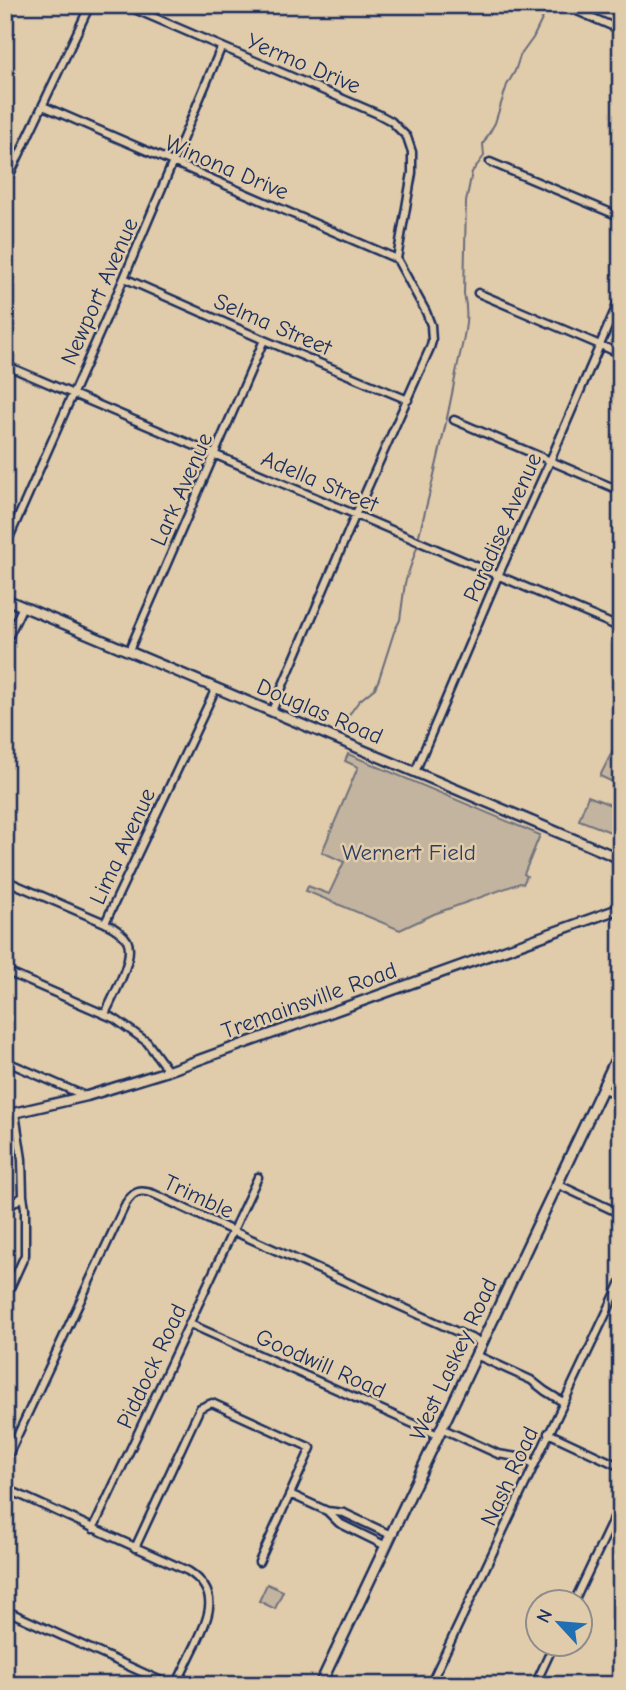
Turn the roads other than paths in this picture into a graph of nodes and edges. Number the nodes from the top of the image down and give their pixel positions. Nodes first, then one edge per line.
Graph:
1 (90, 5) edge
2 (125, 5) edge
3 (563, 5) edge
4 (621, 30) edge
5 (222, 48) junction
6 (43, 106) junction
7 (490, 162) dead end
8 (173, 163) junction
9 (5, 186) edge
10 (621, 218) edge
11 (397, 259) junction
12 (124, 278) junction
13 (478, 293) dead end
14 (621, 296) edge
15 (264, 340) junction
16 (599, 345) junction
17 (621, 354) edge
18 (5, 365) edge
19 (72, 394) junction
20 (408, 400) junction
21 (454, 420) dead end
22 (215, 455) junction
23 (550, 461) junction
24 (621, 491) edge
25 (355, 516) junction
26 (5, 547) edge
27 (498, 576) junction
28 (5, 599) edge
29 (23, 606) junction
30 (621, 628) edge
31 (5, 644) edge
32 (129, 651) junction
33 (216, 688) junction
34 (272, 711) junction
35 (415, 772) junction
36 (621, 859) edge
37 (5, 880) edge
38 (621, 908) edge
39 (105, 923) junction
40 (5, 971) edge
41 (105, 1014) junction
42 (621, 1049) edge
43 (5, 1061) edge
44 (168, 1070) junction
45 (602, 1088) junction
46 (87, 1096) junction
47 (621, 1097) edge
48 (15, 1113) junction
49 (5, 1115) edge
50 (258, 1177) dead end
51 (557, 1184) junction
52 (23, 1196) junction
53 (5, 1210) edge
54 (621, 1214) edge
55 (233, 1231) junction
56 (621, 1282) edge
57 (5, 1299) edge
58 (190, 1324) junction
59 (482, 1343) junction
60 (476, 1355) junction
61 (563, 1402) junction
62 (440, 1431) junction
63 (548, 1433) junction
64 (5, 1462) edge
65 (534, 1464) junction
66 (621, 1467) edge
67 (5, 1488) edge
68 (290, 1494) junction
69 (621, 1503) edge
70 (327, 1511) junction
71 (93, 1529) junction
72 (391, 1535) junction
73 (386, 1546) junction
74 (135, 1548) junction
75 (259, 1562) dead end
76 (581, 1588) edge
77 (5, 1610) edge
78 (548, 1658) edge
79 (170, 1685) edge
80 (176, 1685) edge
81 (320, 1685) edge
82 (430, 1685) edge
83 (535, 1685) edge

1 - 6 street
2 - 5 street, Yermo Drive
3 - 4 street
5 - 8 street, Newport Avenue
5 - 11 street, Yermo Drive
6 - 8 street, Winona Drive
6 - 9 street
7 - 10 street
8 - 11 street, Winona Drive
8 - 12 street, Newport Avenue
11 - 20 street
12 - 15 street, Selma Street
12 - 19 street, Newport Avenue
13 - 16 street
14 - 16 street, Paradise Avenue
15 - 20 street, Selma Street
15 - 22 street, Lark Avenue
16 - 17 street
16 - 23 street, Paradise Avenue
18 - 19 street, Adella Street
19 - 22 street, Adella Street
19 - 26 street, Newport Avenue
20 - 25 street
21 - 23 street
22 - 25 street, Adella Street
22 - 32 street, Lark Avenue
23 - 24 street
23 - 27 street, Paradise Avenue
25 - 27 street, Adella Street
25 - 34 street
27 - 30 street, Adella Street
27 - 35 street, Paradise Avenue
28 - 29 street, Douglas Road
29 - 31 street
29 - 32 street, Douglas Road
32 - 33 street, Douglas Road
33 - 34 street, Douglas Road
33 - 39 street, Lima Avenue
34 - 35 street, Douglas Road
35 - 36 street, Douglas Road
37 - 39 street
38 - 44 street, Tremainsville Road
39 - 41 street, Lima Avenue
40 - 41 street
41 - 44 street
42 - 45 main road, West Laskey Road
43 - 46 street
44 - 46 street, Tremainsville Road
45 - 47 street
45 - 51 main road, West Laskey Road
46 - 48 street, Tremainsville Road
48 - 49 street, Tremainsville Road
48 - 52 street
50 - 55 street, Piddock Road
51 - 54 street
51 - 59 main road, West Laskey Road
52 - 53 street
52 - 57 street
55 - 58 street, Piddock Road
55 - 59 street, Trimble
55 - 64 street, Trimble
56 - 61 street, Nash Road
58 - 62 street, Goodwill Road
58 - 71 street, Piddock Road
59 - 60 main road, West Laskey Road
60 - 61 street
60 - 62 main road, West Laskey Road
61 - 63 street, Nash Road
62 - 65 street, Goodwill Road
62 - 72 main road, West Laskey Road
63 - 65 street, Nash Road
63 - 66 street
65 - 82 street, Nash Road
67 - 71 street
68 - 70 street
68 - 74 street
68 - 75 street
69 - 76 street
70 - 72 street
70 - 73 street
71 - 74 street
72 - 73 main road, West Laskey Road
73 - 81 main road, West Laskey Road
74 - 80 street
77 - 79 street
78 - 83 street

